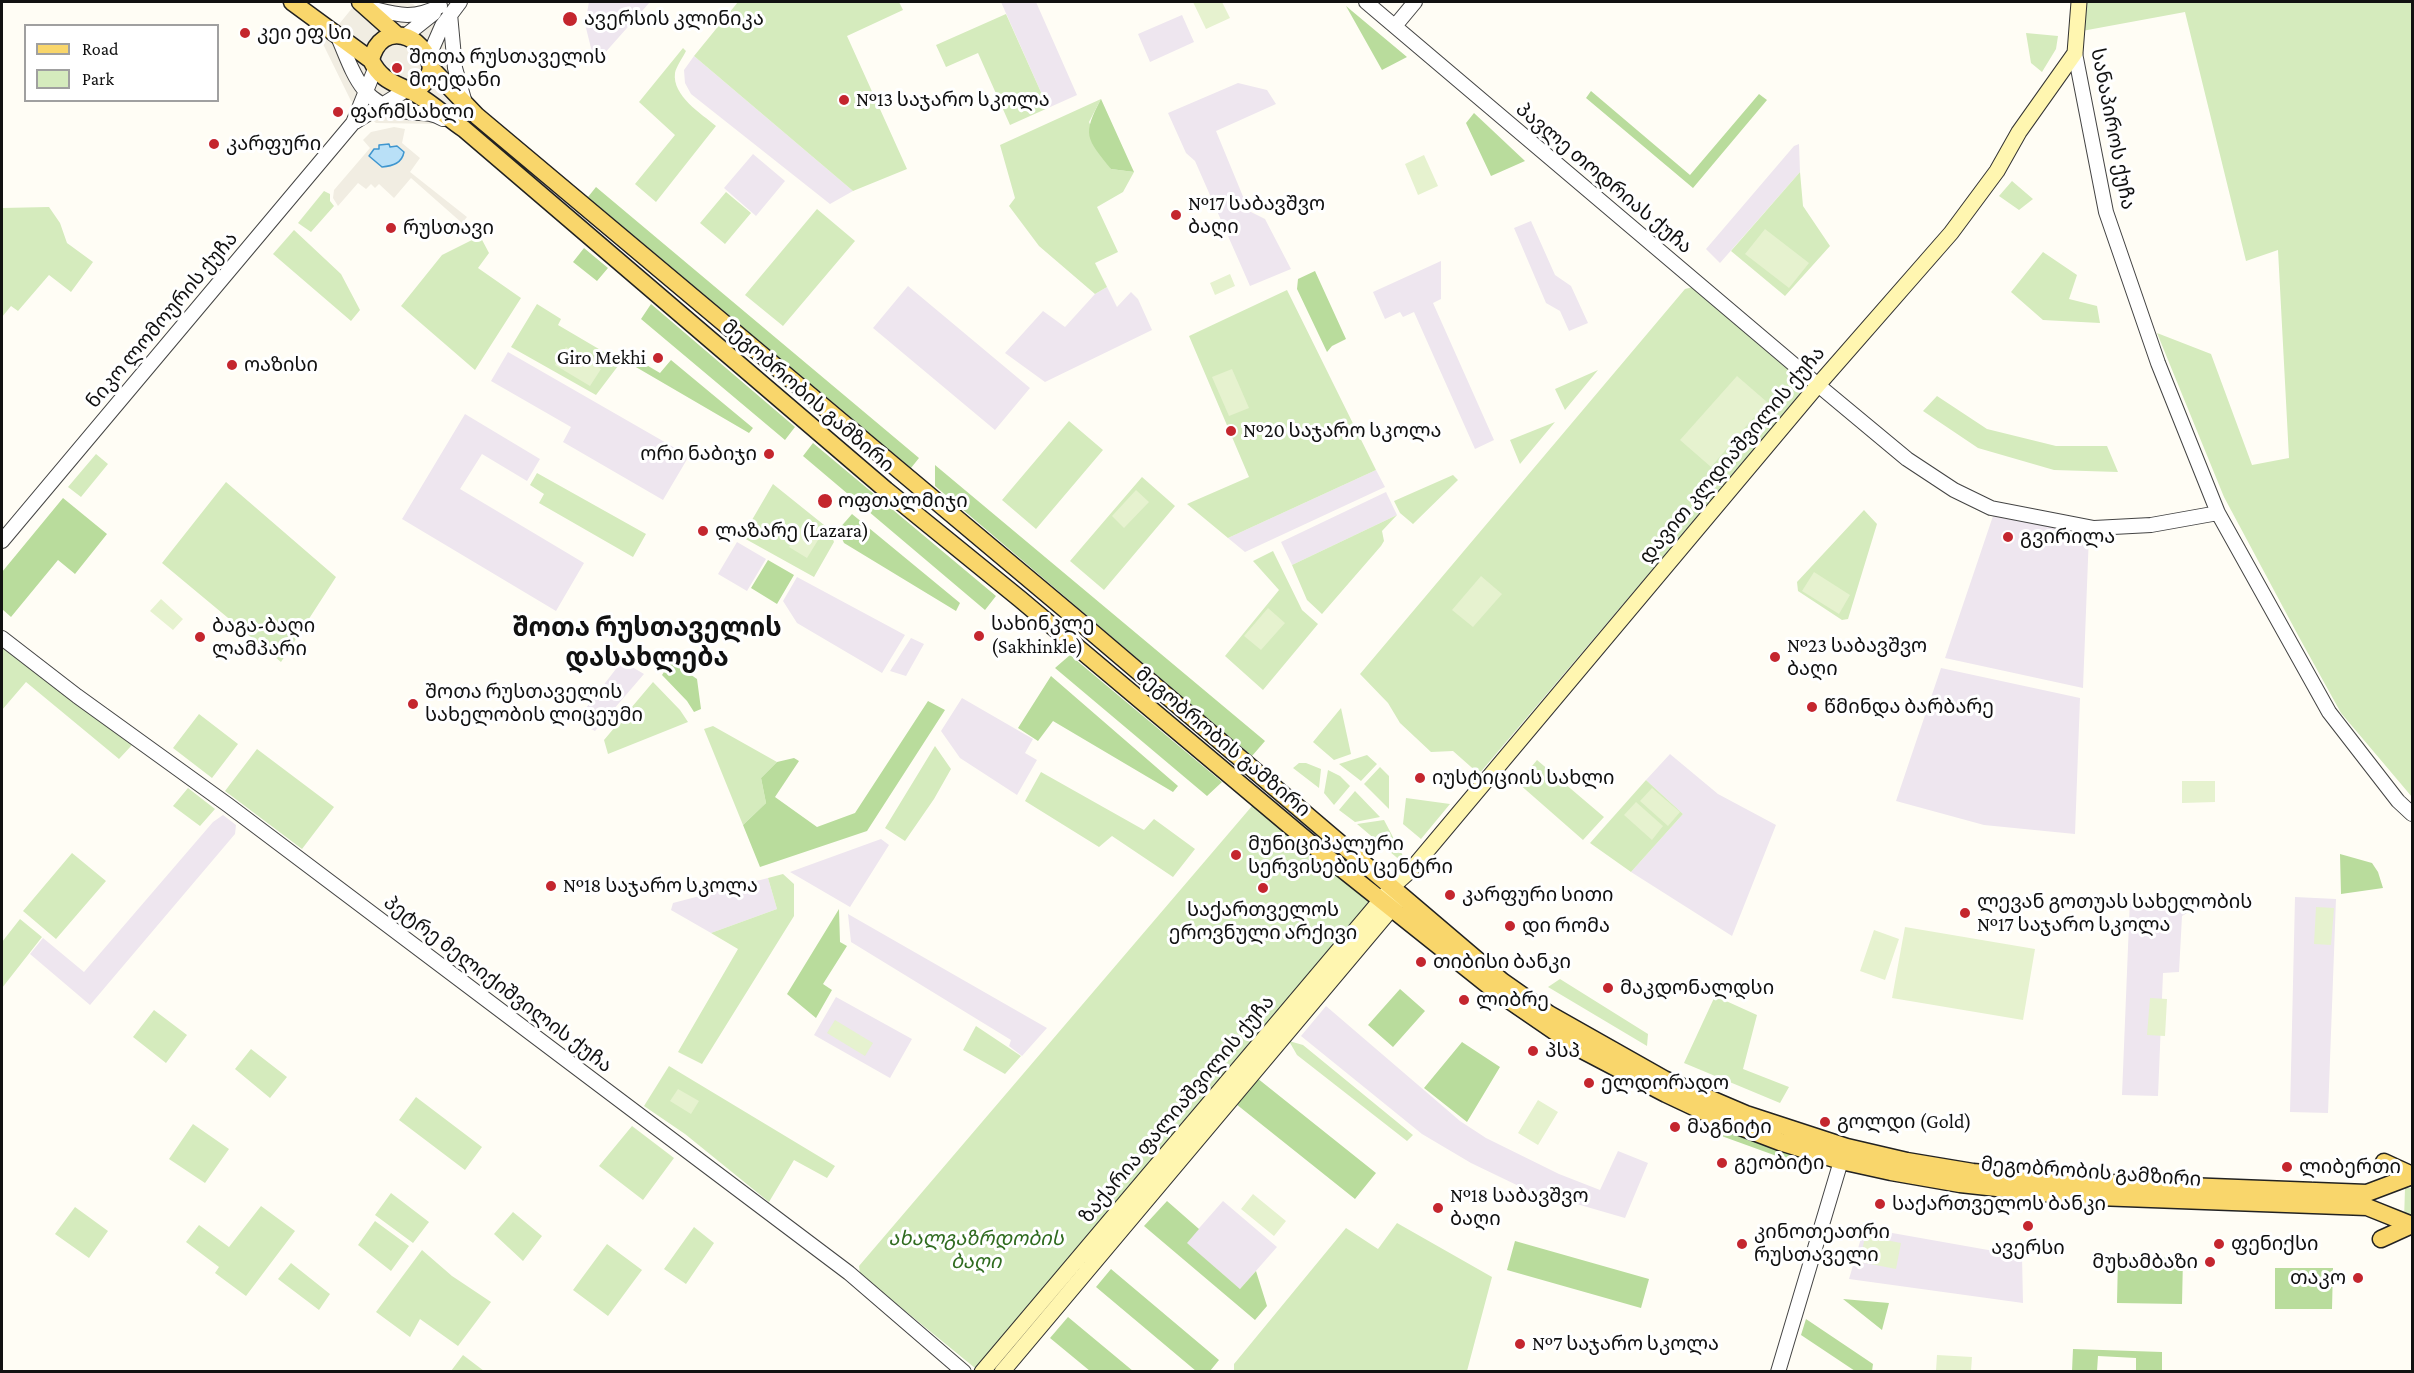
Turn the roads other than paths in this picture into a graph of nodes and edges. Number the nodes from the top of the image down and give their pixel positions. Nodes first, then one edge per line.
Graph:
1 (292, 2) edge
2 (460, 2) edge
3 (1366, 2) edge
4 (1416, 2) edge
5 (2079, 2) edge
6 (363, 4) edge
7 (445, 7) edge
8 (1395, 26) junction
9 (401, 35) junction
10 (338, 37) junction
11 (2075, 53) junction
12 (430, 63) junction
13 (373, 65) junction
14 (408, 90) junction
15 (366, 94) junction
16 (382, 106) junction
17 (466, 106) junction
18 (353, 123) junction
19 (464, 129) junction
20 (1818, 385) junction
21 (2218, 513) junction
22 (2, 541) edge
23 (2, 638) edge
24 (2412, 814) edge
25 (1391, 898) junction
26 (1185, 1143) junction
27 (1841, 1161) junction
28 (2384, 1162) dead end
29 (2412, 1175) edge
30 (2412, 1225) edge
31 (2381, 1239) dead end
32 (964, 1371) edge
33 (982, 1371) edge
34 (1002, 1371) edge
35 (1778, 1371) edge

1 - 10 main road
2 - 7 street
3 - 8 street, პავლე თოდრიას ქუჩა
4 - 8 street
5 - 11 main road, სანაპიროს ქუჩა
6 - 7 street
6 - 9 main road
7 - 9 street
7 - 12 street
7 - 17 street
8 - 20 street, პავლე თოდრიას ქუჩა
9 - 12 main road
9 - 13 main road
10 - 13 main road
10 - 15 street
11 - 20 main road, დავით კლდიაშვილის ქუჩა
11 - 21 street, სანაპიროს ქუჩა
12 - 14 main road
12 - 17 main road
13 - 14 main road
13 - 15 street
14 - 16 street
14 - 19 main road
15 - 16 street
15 - 18 street, ნიკო ლომოურის ქუჩა
16 - 18 street, ნიკო ლომოურის ქუჩა
16 - 19 street
17 - 25 main road, მეგობრობის გამზირი
18 - 22 street, ნიკო ლომოურის ქუჩა
19 - 25 main road, მეგობრობის გამზირი
20 - 21 street, პავლე თოდრიას ქუჩა
20 - 25 main road, დავით კლდიაშვილის ქუჩა
21 - 24 street, სანაპიროს ქუჩა
23 - 32 street, პეტრე მელიქიშვილის ქუჩა
25 - 26 main road, ზაქარია ფალიაშვილის ქუჩა
25 - 27 main road, მეგობრობის გამზირი
25 - 29 main road, მეგობრობის გამზირი
26 - 33 main road, ზაქარია ფალიაშვილის ქუჩა
26 - 34 main road, ზაქარია ფალიაშვილის ქუჩა
27 - 30 main road, მეგობრობის გამზირი
27 - 35 street
28 - 29 main road
30 - 31 main road

